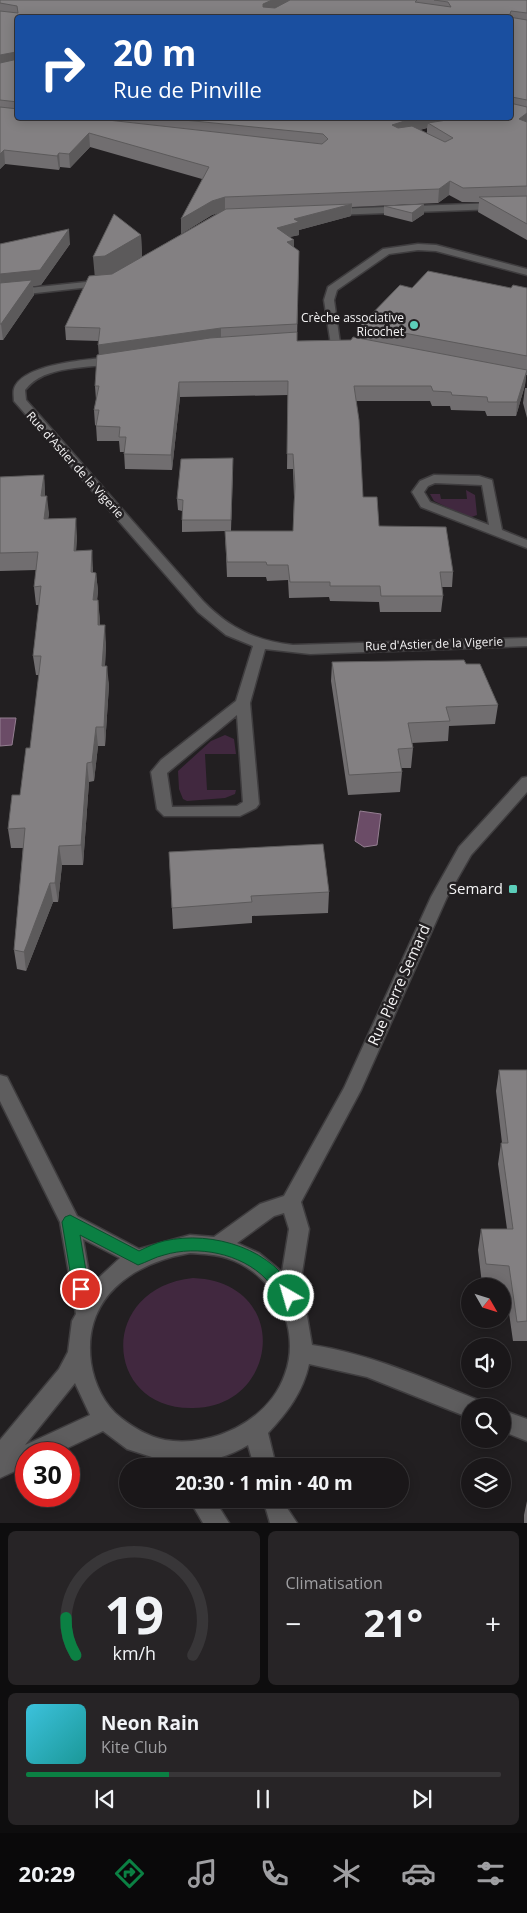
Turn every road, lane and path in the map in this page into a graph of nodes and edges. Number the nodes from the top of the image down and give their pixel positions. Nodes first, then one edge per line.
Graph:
1 (527, 205) edge
2 (322, 212) edge
3 (527, 272) edge
4 (115, 281) edge
5 (0, 294) edge
6 (335, 344) edge
7 (132, 358) edge
8 (496, 532) junction
9 (527, 544) edge
10 (527, 642) edge
11 (260, 644) junction
12 (243, 703) junction
13 (527, 782) edge
14 (0, 1082) edge
15 (291, 1202) junction
16 (70, 1222) junction
17 (217, 1246) junction
18 (138, 1258) junction
19 (289, 1296) junction
20 (86, 1313) junction
21 (79, 1353) junction
22 (302, 1353) junction
23 (461, 1403) edge
24 (106, 1419) junction
25 (511, 1424) edge
26 (527, 1430) edge
27 (256, 1431) junction
28 (56, 1442) edge
29 (0, 1458) edge
30 (169, 1458) edge
31 (175, 1458) edge
32 (263, 1458) edge
33 (15, 1460) edge
34 (0, 1467) edge
35 (206, 1508) edge
36 (276, 1508) edge
37 (217, 1523) edge
38 (285, 1523) edge

1 - 2 street
3 - 6 street
4 - 5 street
7 - 11 street, Rue d'Astier de la Vigerie
8 - 8 street
8 - 9 street
10 - 11 street, Rue d'Astier de la Vigerie
11 - 12 street
12 - 12 street
13 - 15 street, Rue Pierre Semard
14 - 16 street
15 - 17 street
15 - 19 street
16 - 18 street
16 - 20 street
17 - 18 street
17 - 19 street
18 - 20 street
19 - 22 street
20 - 21 street
21 - 24 street
21 - 29 street
22 - 23 street
22 - 27 street
24 - 28 street
24 - 30 street
25 - 26 street
27 - 31 street
27 - 32 street
33 - 34 street
35 - 37 street
36 - 38 street

